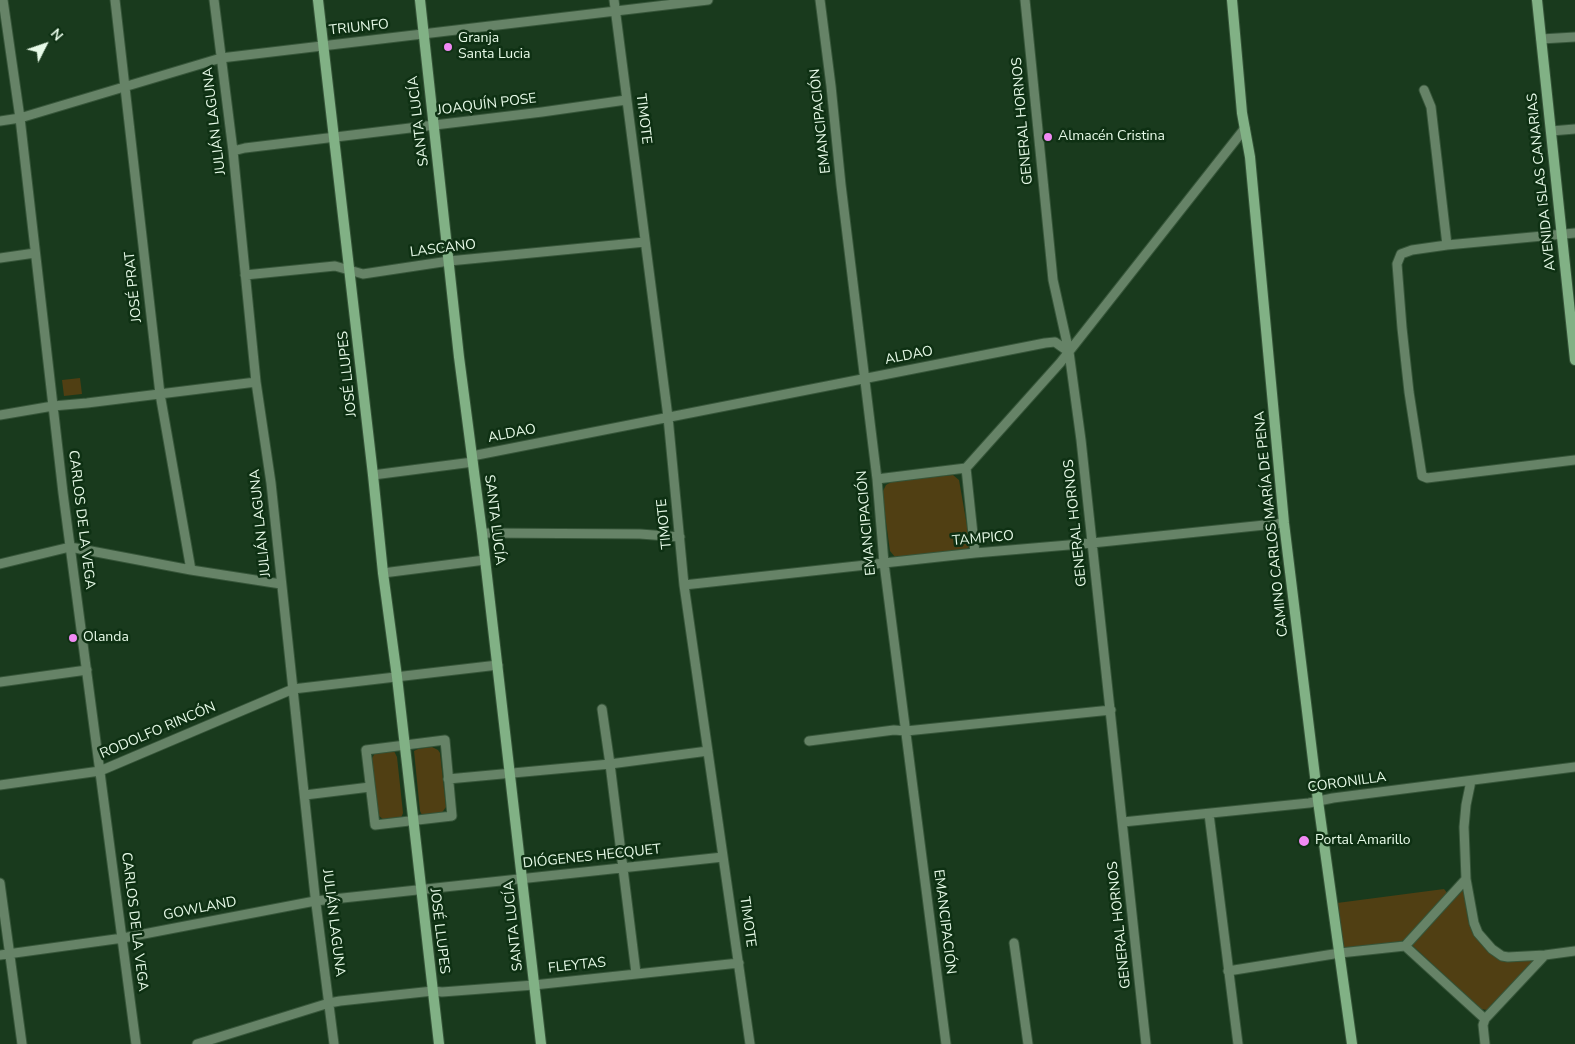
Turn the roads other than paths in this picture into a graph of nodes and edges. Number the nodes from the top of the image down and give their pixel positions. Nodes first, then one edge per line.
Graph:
1 (3, 0) edge
2 (116, 0) edge
3 (214, 0) edge
4 (318, 0) edge
5 (420, 0) edge
6 (614, 0) edge
7 (708, 0) edge
8 (820, 0) edge
9 (1025, 0) edge
10 (1232, 0) edge
11 (1537, 0) edge
12 (616, 10) junction
13 (3, 28) edge
14 (424, 35) junction
15 (1575, 37) edge
16 (1541, 39) junction
17 (323, 46) junction
18 (221, 58) junction
19 (126, 86) junction
20 (1424, 90) dead end
21 (626, 100) junction
22 (20, 118) junction
23 (0, 121) edge
24 (433, 125) junction
25 (1245, 128) junction
26 (1575, 130) edge
27 (1551, 131) junction
28 (334, 138) junction
29 (233, 151) junction
30 (1575, 233) edge
31 (1563, 235) junction
32 (644, 242) junction
33 (1447, 245) junction
34 (36, 253) junction
35 (0, 258) edge
36 (449, 261) junction
37 (350, 270) junction
38 (245, 275) junction
39 (1069, 352) junction
40 (1575, 360) edge
41 (865, 379) junction
42 (256, 382) junction
43 (160, 394) junction
44 (53, 406) junction
45 (0, 415) edge
46 (668, 417) junction
47 (472, 459) junction
48 (1575, 460) edge
49 (966, 468) junction
50 (373, 475) junction
51 (878, 479) junction
52 (1284, 523) junction
53 (482, 534) junction
54 (680, 537) junction
55 (1092, 543) junction
56 (70, 547) junction
57 (975, 553) junction
58 (485, 560) junction
59 (884, 563) junction
60 (0, 564) edge
61 (191, 570) junction
62 (383, 573) junction
63 (281, 584) junction
64 (684, 585) junction
65 (498, 665) junction
66 (87, 670) junction
67 (397, 677) junction
68 (0, 682) edge
69 (293, 689) junction
70 (602, 709) dead end
71 (1111, 710) junction
72 (906, 731) junction
73 (809, 741) dead end
74 (404, 745) junction
75 (708, 751) junction
76 (610, 764) junction
77 (1575, 767) edge
78 (100, 771) junction
79 (510, 773) junction
80 (448, 779) junction
81 (1471, 781) junction
82 (0, 785) edge
83 (370, 787) junction
84 (305, 795) junction
85 (1318, 801) junction
86 (1209, 814) junction
87 (412, 821) junction
88 (1123, 822) junction
89 (723, 857) junction
90 (622, 867) junction
91 (522, 879) junction
92 (1466, 879) junction
93 (0, 883) edge
94 (420, 889) junction
95 (316, 902) junction
96 (123, 938) junction
97 (1014, 943) dead end
98 (1405, 946) junction
99 (1575, 951) edge
100 (10, 953) junction
101 (1340, 953) junction
102 (0, 955) edge
103 (1545, 955) junction
104 (739, 963) junction
105 (1228, 971) junction
106 (636, 973) junction
107 (534, 985) junction
108 (433, 991) junction
109 (329, 1003) junction
110 (1485, 1019) junction
111 (22, 1044) edge
112 (136, 1044) edge
113 (198, 1044) edge
114 (334, 1044) edge
115 (439, 1044) edge
116 (541, 1044) edge
117 (750, 1044) edge
118 (946, 1044) edge
119 (1028, 1044) edge
120 (1146, 1044) edge
121 (1238, 1044) edge
122 (1352, 1044) edge
123 (1485, 1044) edge

1 - 13 street, CARLOS DE LA VEGA
2 - 19 street, JOSÉ PRAT
3 - 18 street, JULIÁN LAGUNA
4 - 17 street, JOSÉ LLUPES
5 - 14 street, SANTA LUCÍA
6 - 12 street, TIMOTE
7 - 12 street, TRIUNFO
8 - 41 street, EMANCIPACIÓN
9 - 39 street, GENERAL HORNOS
10 - 25 street, CAMINO CARLOS MARÍA DE PENA
11 - 16 street, AVENIDA ISLAS CANARIAS
12 - 14 street, TRIUNFO
12 - 21 street, TIMOTE
13 - 22 street, CARLOS DE LA VEGA
14 - 17 street, TRIUNFO
14 - 24 street, SANTA LUCÍA
15 - 16 street
16 - 27 street, AVENIDA ISLAS CANARIAS
17 - 18 street, TRIUNFO
17 - 28 street, JOSÉ LLUPES
18 - 19 street, TRIUNFO
18 - 29 street, JULIÁN LAGUNA
19 - 22 street, TRIUNFO
19 - 43 street, JOSÉ PRAT
20 - 33 street
21 - 24 street, JOAQUÍN POSE
21 - 32 street, TIMOTE
22 - 23 street, TRIUNFO
22 - 34 street, CARLOS DE LA VEGA
24 - 28 street, JOAQUÍN POSE
24 - 36 street, SANTA LUCÍA
25 - 39 street
25 - 52 street, CAMINO CARLOS MARÍA DE PENA
26 - 27 street
27 - 31 street, AVENIDA ISLAS CANARIAS
28 - 29 street, JOAQUÍN POSE
28 - 37 street, JOSÉ LLUPES
29 - 38 street, JULIÁN LAGUNA
30 - 31 street
31 - 33 street
31 - 40 street, AVENIDA ISLAS CANARIAS
32 - 36 street, LASCANO
32 - 46 street, TIMOTE
33 - 48 street
34 - 35 street
34 - 44 street, CARLOS DE LA VEGA
36 - 37 street, LASCANO
36 - 47 street, SANTA LUCÍA
37 - 38 street, LASCANO
37 - 50 street, JOSÉ LLUPES
38 - 42 street, JULIÁN LAGUNA
39 - 41 street, ALDAO
39 - 49 street
39 - 55 street, GENERAL HORNOS
41 - 46 street, ALDAO
41 - 51 street, EMANCIPACIÓN
42 - 43 street
42 - 63 street, JULIÁN LAGUNA
43 - 44 street
43 - 61 street, JOSÉ PRAT
44 - 45 street
44 - 56 street, CARLOS DE LA VEGA
46 - 47 street, ALDAO
46 - 54 street, TIMOTE
47 - 50 street, ALDAO
47 - 53 street, SANTA LUCÍA
49 - 51 street
49 - 57 street
50 - 62 street, JOSÉ LLUPES
51 - 59 street, EMANCIPACIÓN
52 - 55 street, TAMPICO
52 - 85 street, CAMINO CARLOS MARÍA DE PENA
53 - 54 street
53 - 58 street, SANTA LUCÍA
54 - 64 street, TIMOTE
55 - 57 street, TAMPICO
55 - 71 street, GENERAL HORNOS
56 - 60 street
56 - 61 street
56 - 66 street, CARLOS DE LA VEGA
57 - 59 street, TAMPICO
58 - 62 street
58 - 65 street, SANTA LUCÍA
59 - 64 street, TAMPICO
59 - 72 street, EMANCIPACIÓN
61 - 63 street
62 - 67 street, JOSÉ LLUPES
63 - 69 street, JULIÁN LAGUNA
64 - 75 street, TIMOTE
65 - 67 street, RODOLFO RINCÓN
65 - 79 street, SANTA LUCÍA
66 - 68 street
66 - 78 street, CARLOS DE LA VEGA
67 - 69 street, RODOLFO RINCÓN
67 - 74 street, JOSÉ LLUPES
69 - 78 street, RODOLFO RINCÓN
69 - 84 street, JULIÁN LAGUNA
70 - 76 street
71 - 72 street
71 - 88 street, GENERAL HORNOS
72 - 73 street
72 - 118 street, EMANCIPACIÓN
74 - 80 street
74 - 83 street
74 - 87 street, JOSÉ LLUPES
75 - 76 street
75 - 89 street, TIMOTE
76 - 79 street
76 - 90 street
77 - 81 street, CORONILLA
78 - 82 street, RODOLFO RINCÓN
78 - 96 street, CARLOS DE LA VEGA
79 - 80 street
79 - 91 street, SANTA LUCÍA
80 - 87 street
81 - 85 street, CORONILLA
81 - 92 street
83 - 84 street
83 - 87 street
84 - 95 street, JULIÁN LAGUNA
85 - 86 street, CORONILLA
85 - 101 street, CAMINO CARLOS MARÍA DE PENA
86 - 88 street, CORONILLA
86 - 105 street
87 - 94 street, JOSÉ LLUPES
88 - 120 street, GENERAL HORNOS
89 - 90 street, DIÓGENES HECQUET
89 - 104 street, TIMOTE
90 - 91 street, DIÓGENES HECQUET
90 - 106 street
91 - 94 street, DIÓGENES HECQUET
91 - 107 street, SANTA LUCÍA
92 - 98 street
92 - 103 street
93 - 100 street
94 - 95 street, DIÓGENES HECQUET
94 - 108 street, JOSÉ LLUPES
95 - 96 street, GOWLAND
95 - 109 street, JULIÁN LAGUNA
96 - 100 street, GOWLAND
96 - 112 street, CARLOS DE LA VEGA
97 - 119 street
98 - 101 street
98 - 110 street
99 - 103 street
100 - 102 street, GOWLAND
100 - 111 street
101 - 105 street
101 - 122 street, CAMINO CARLOS MARÍA DE PENA
103 - 110 street
104 - 106 street, FLEYTAS
104 - 117 street, TIMOTE
105 - 121 street
106 - 107 street, FLEYTAS
107 - 108 street, FLEYTAS
107 - 116 street, SANTA LUCÍA
108 - 109 street, FLEYTAS
108 - 115 street, JOSÉ LLUPES
109 - 113 street, FLEYTAS
109 - 114 street, JULIÁN LAGUNA
110 - 123 street

